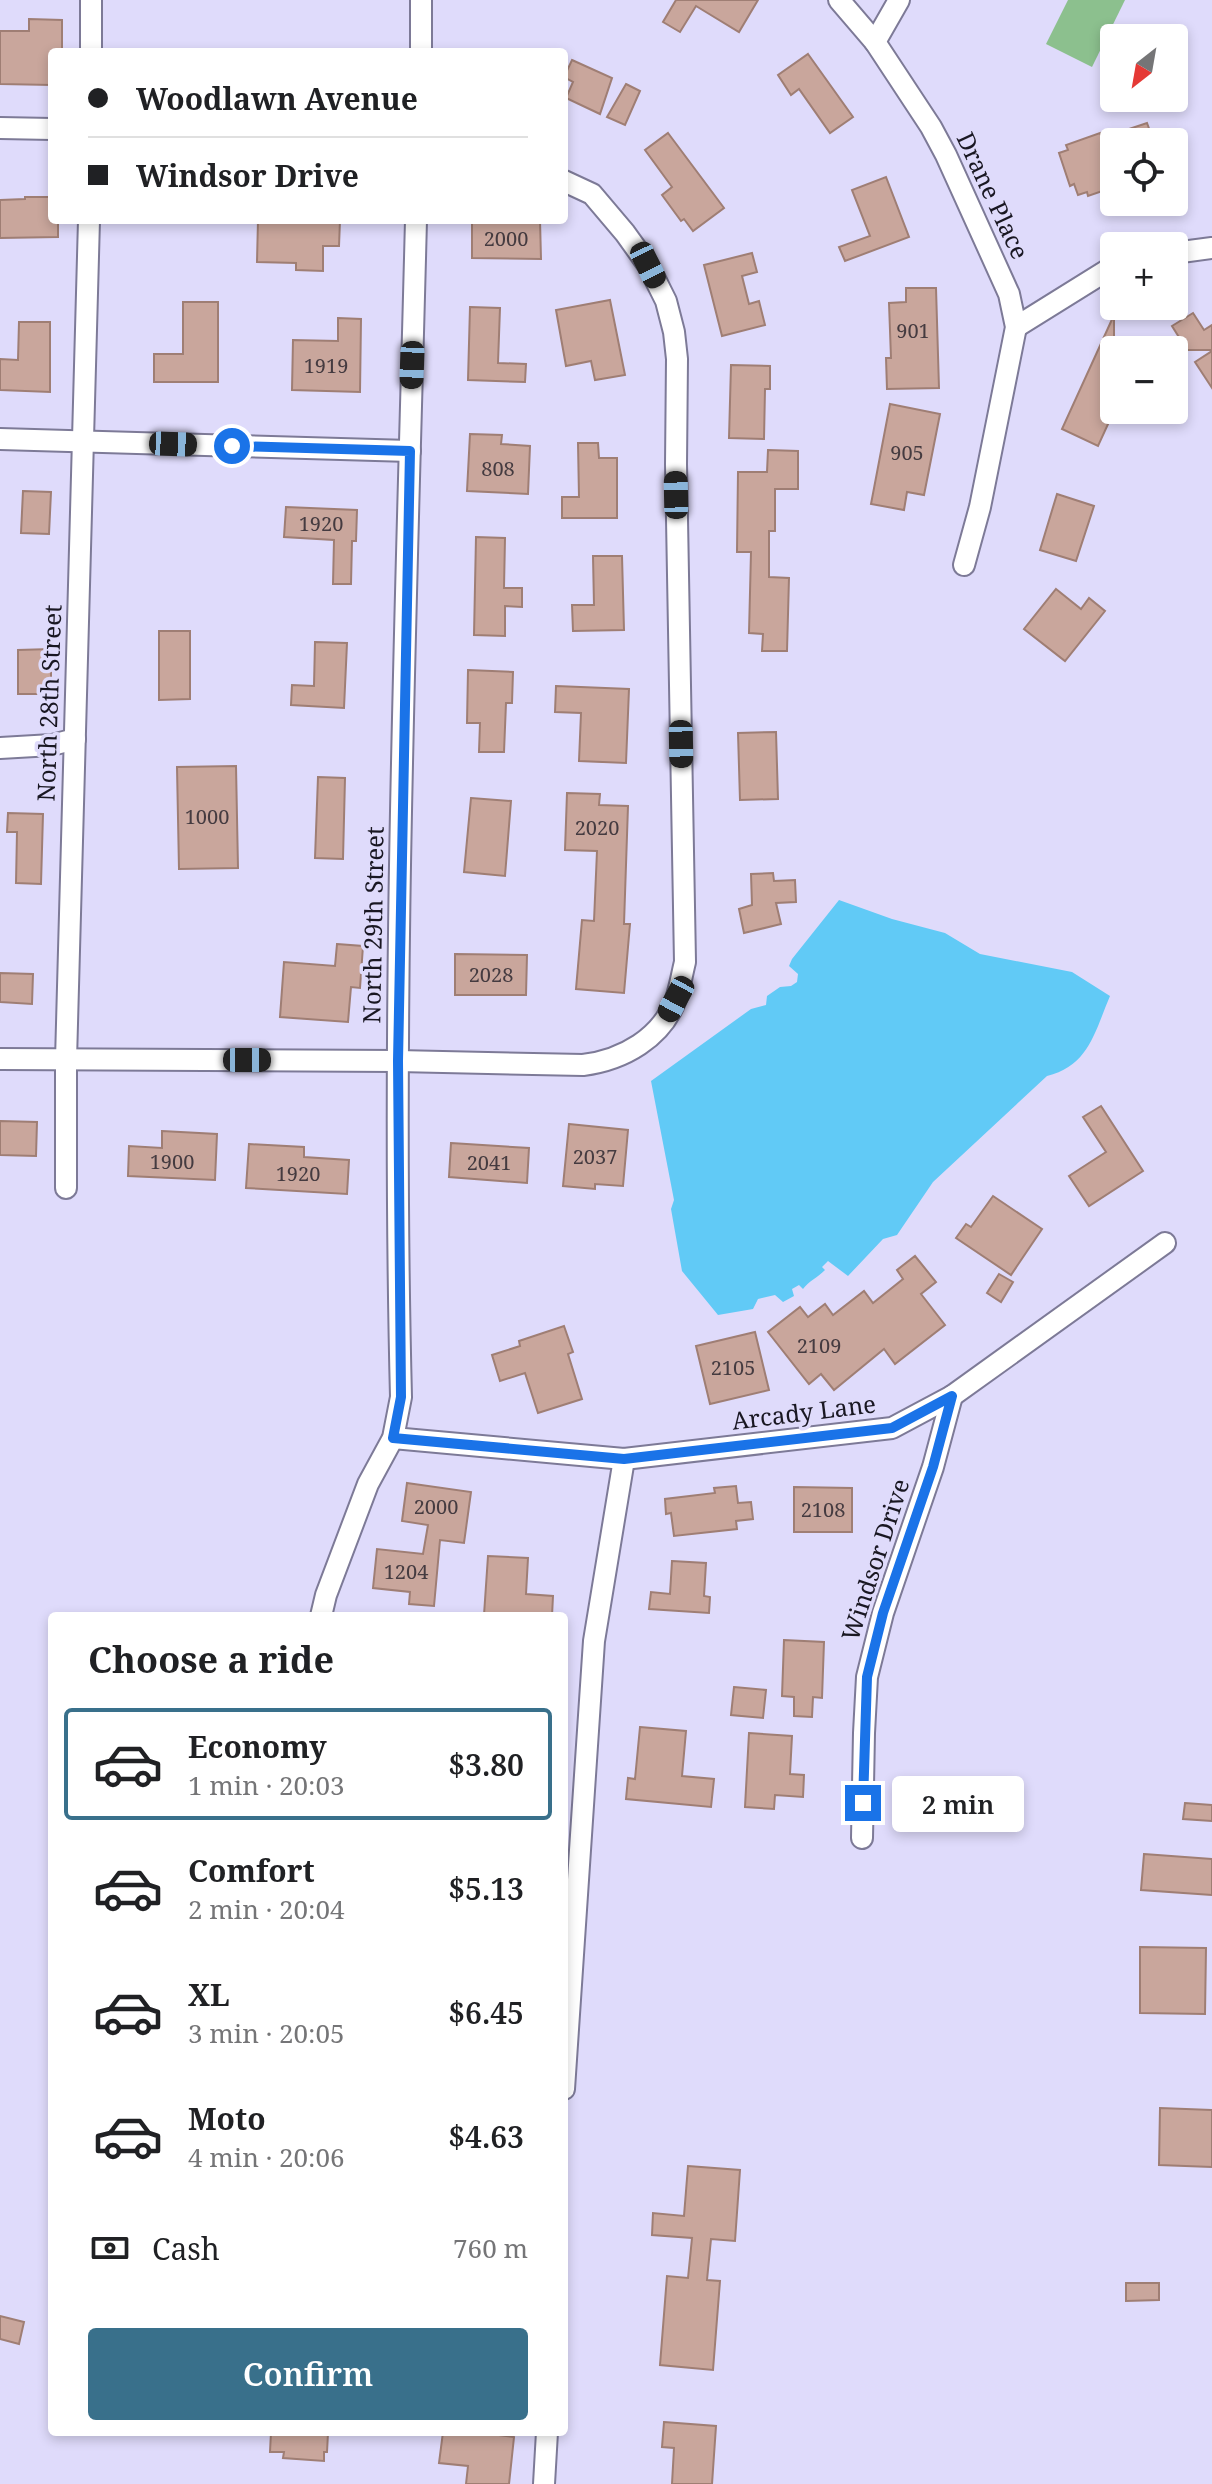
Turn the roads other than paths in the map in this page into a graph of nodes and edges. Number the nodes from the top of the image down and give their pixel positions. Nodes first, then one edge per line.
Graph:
1 (91, 0) edge
2 (421, 0) edge
3 (839, 0) edge
4 (899, 0) edge
5 (875, 42) junction
6 (91, 48) edge
7 (421, 48) edge
8 (0, 128) edge
9 (48, 129) edge
10 (568, 183) edge
11 (89, 224) edge
12 (416, 224) edge
13 (1212, 248) edge
14 (1188, 251) edge
15 (1100, 275) edge
16 (1016, 327) junction
17 (0, 439) edge
18 (84, 441) junction
19 (410, 451) junction
20 (964, 565) dead end
21 (75, 739) junction
22 (0, 748) edge
23 (0, 1059) edge
24 (66, 1060) junction
25 (398, 1061) junction
26 (66, 1188) dead end
27 (1165, 1243) dead end
28 (952, 1396) junction
29 (393, 1438) junction
30 (624, 1459) junction
31 (322, 1612) edge
32 (862, 1838) dead end
33 (568, 2015) edge
34 (547, 2436) edge
35 (544, 2484) edge

1 - 6 street
2 - 7 street
3 - 5 street, Drane Place
4 - 5 street
5 - 16 street, Drane Place
8 - 9 street
10 - 25 street
11 - 18 street, North 28th Street
12 - 19 street, North 29th Street
13 - 14 street
15 - 16 street
16 - 20 street
17 - 18 street
18 - 19 street
18 - 21 street, North 28th Street
19 - 25 street, North 29th Street
21 - 22 street
21 - 24 street, North 28th Street
23 - 24 street
24 - 25 street
24 - 26 street, North 28th Street
25 - 29 street, North 29th Street
27 - 28 street, Arcady Lane
28 - 30 street, Arcady Lane
28 - 32 street, Windsor Drive
29 - 30 street, Arcady Lane
29 - 31 street, North 29th Street
30 - 33 street
34 - 35 street

